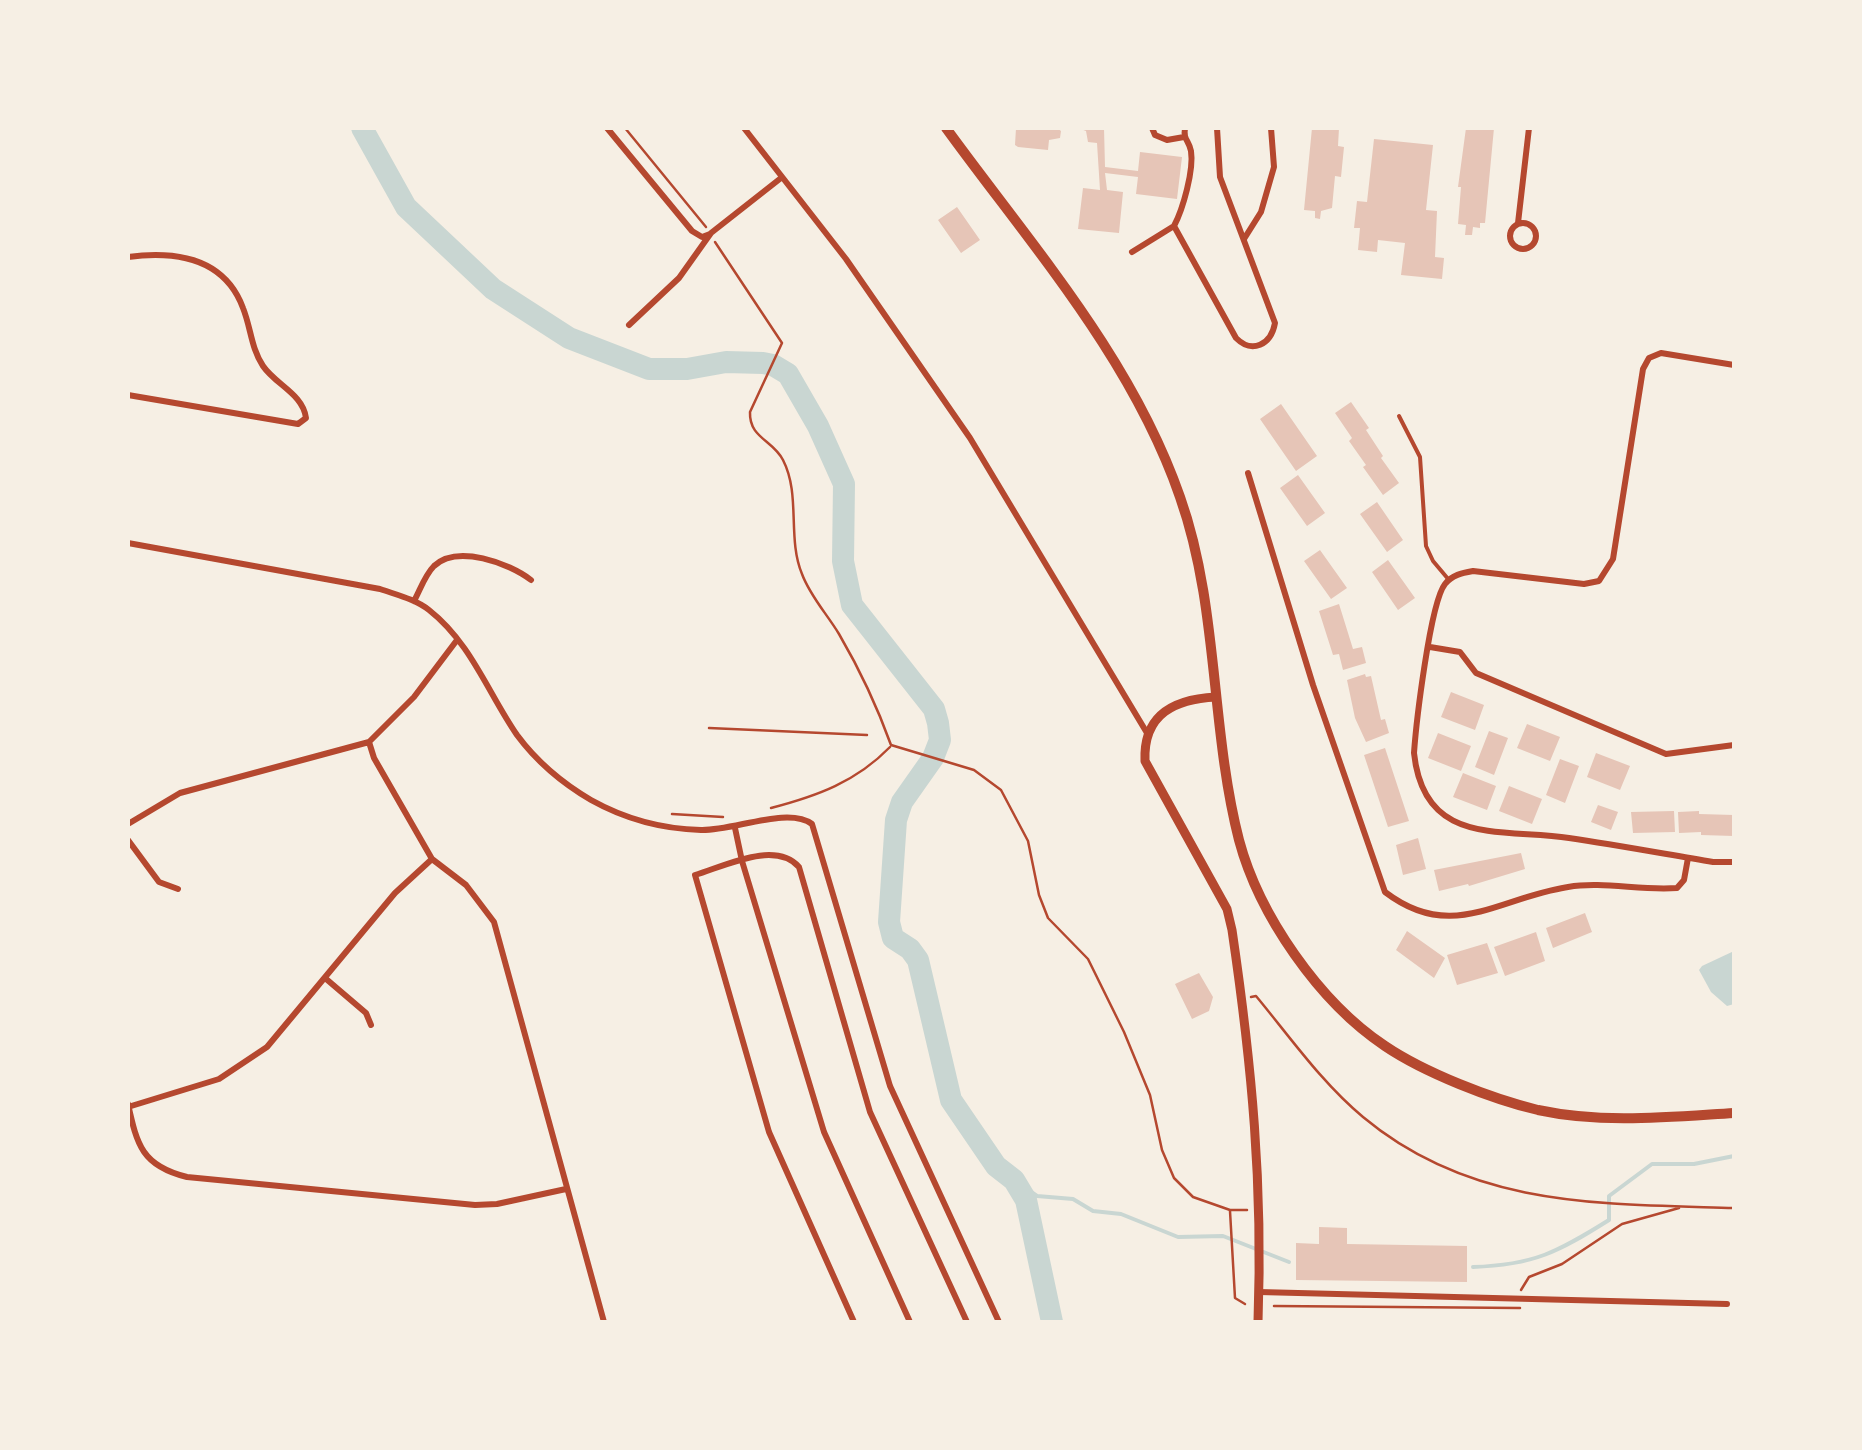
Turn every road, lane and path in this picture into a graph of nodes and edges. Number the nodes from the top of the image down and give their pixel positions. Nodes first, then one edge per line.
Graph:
1 (608, 128) edge
2 (744, 128) edge
3 (946, 128) edge
4 (1152, 128) edge
5 (1185, 128) edge
6 (1217, 128) edge
7 (1271, 128) edge
8 (1530, 128) edge
9 (1184, 138) junction
10 (781, 178) junction
11 (1234, 216) junction
12 (1257, 219) junction
13 (1518, 224) junction
14 (1174, 226) junction
15 (711, 233) junction
16 (1244, 240) junction
17 (1132, 252) dead end
18 (128, 257) edge
19 (629, 326) dead end
20 (780, 353) dead end
21 (1734, 365) edge
22 (128, 395) edge
23 (1399, 416) dead end
24 (1248, 473) dead end
25 (128, 543) edge
26 (531, 580) dead end
27 (1449, 580) junction
28 (414, 601) junction
29 (457, 640) junction
30 (1430, 646) junction
31 (1216, 697) junction
32 (709, 728) dead end
33 (1148, 734) junction
34 (867, 735) dead end
35 (369, 742) junction
36 (1734, 744) edge
37 (891, 746) junction
38 (760, 811) dead end
39 (672, 814) dead end
40 (724, 817) dead end
41 (128, 824) edge
42 (735, 828) junction
43 (128, 840) edge
44 (1688, 858) junction
45 (432, 859) junction
46 (742, 860) junction
47 (1734, 862) edge
48 (178, 889) dead end
49 (325, 978) junction
50 (1242, 998) junction
51 (371, 1025) dead end
52 (128, 1106) edge
53 (1734, 1113) edge
54 (566, 1190) junction
55 (1685, 1207) junction
56 (1734, 1208) edge
57 (1230, 1210) junction
58 (1246, 1210) dead end
59 (1520, 1289) dead end
60 (1259, 1292) junction
61 (1244, 1304) dead end
62 (1727, 1304) dead end
63 (1274, 1306) dead end
64 (1521, 1307) dead end
65 (604, 1322) edge
66 (854, 1322) edge
67 (910, 1322) edge
68 (967, 1322) edge
69 (999, 1322) edge
70 (1258, 1322) edge

1 - 15 street
2 - 10 street
3 - 31 main road
4 - 9 street
5 - 9 street
6 - 11 street
7 - 12 street
8 - 13 street
9 - 14 street
10 - 15 street
10 - 33 street
11 - 12 street
11 - 16 street
12 - 16 street
13 - 13 street
14 - 16 street
14 - 17 street
15 - 19 street
18 - 22 street
20 - 37 path
21 - 27 street
23 - 27 lane
24 - 44 street
25 - 28 street
26 - 28 street
27 - 30 street
28 - 29 street
29 - 35 street
29 - 42 street
30 - 36 street
30 - 44 street
31 - 33 street
31 - 53 main road
32 - 34 path
33 - 50 street
35 - 41 street
35 - 45 street
37 - 38 path
37 - 57 path
39 - 40 path
42 - 46 street
42 - 69 street
43 - 48 street
44 - 47 street
45 - 49 street
45 - 54 street
46 - 66 street
46 - 67 street
46 - 68 street
49 - 51 street
49 - 52 street
50 - 55 path
50 - 60 street
52 - 54 street
54 - 65 street
55 - 56 path
55 - 59 path
57 - 58 path
57 - 61 path
60 - 62 street
60 - 70 street
63 - 64 path

